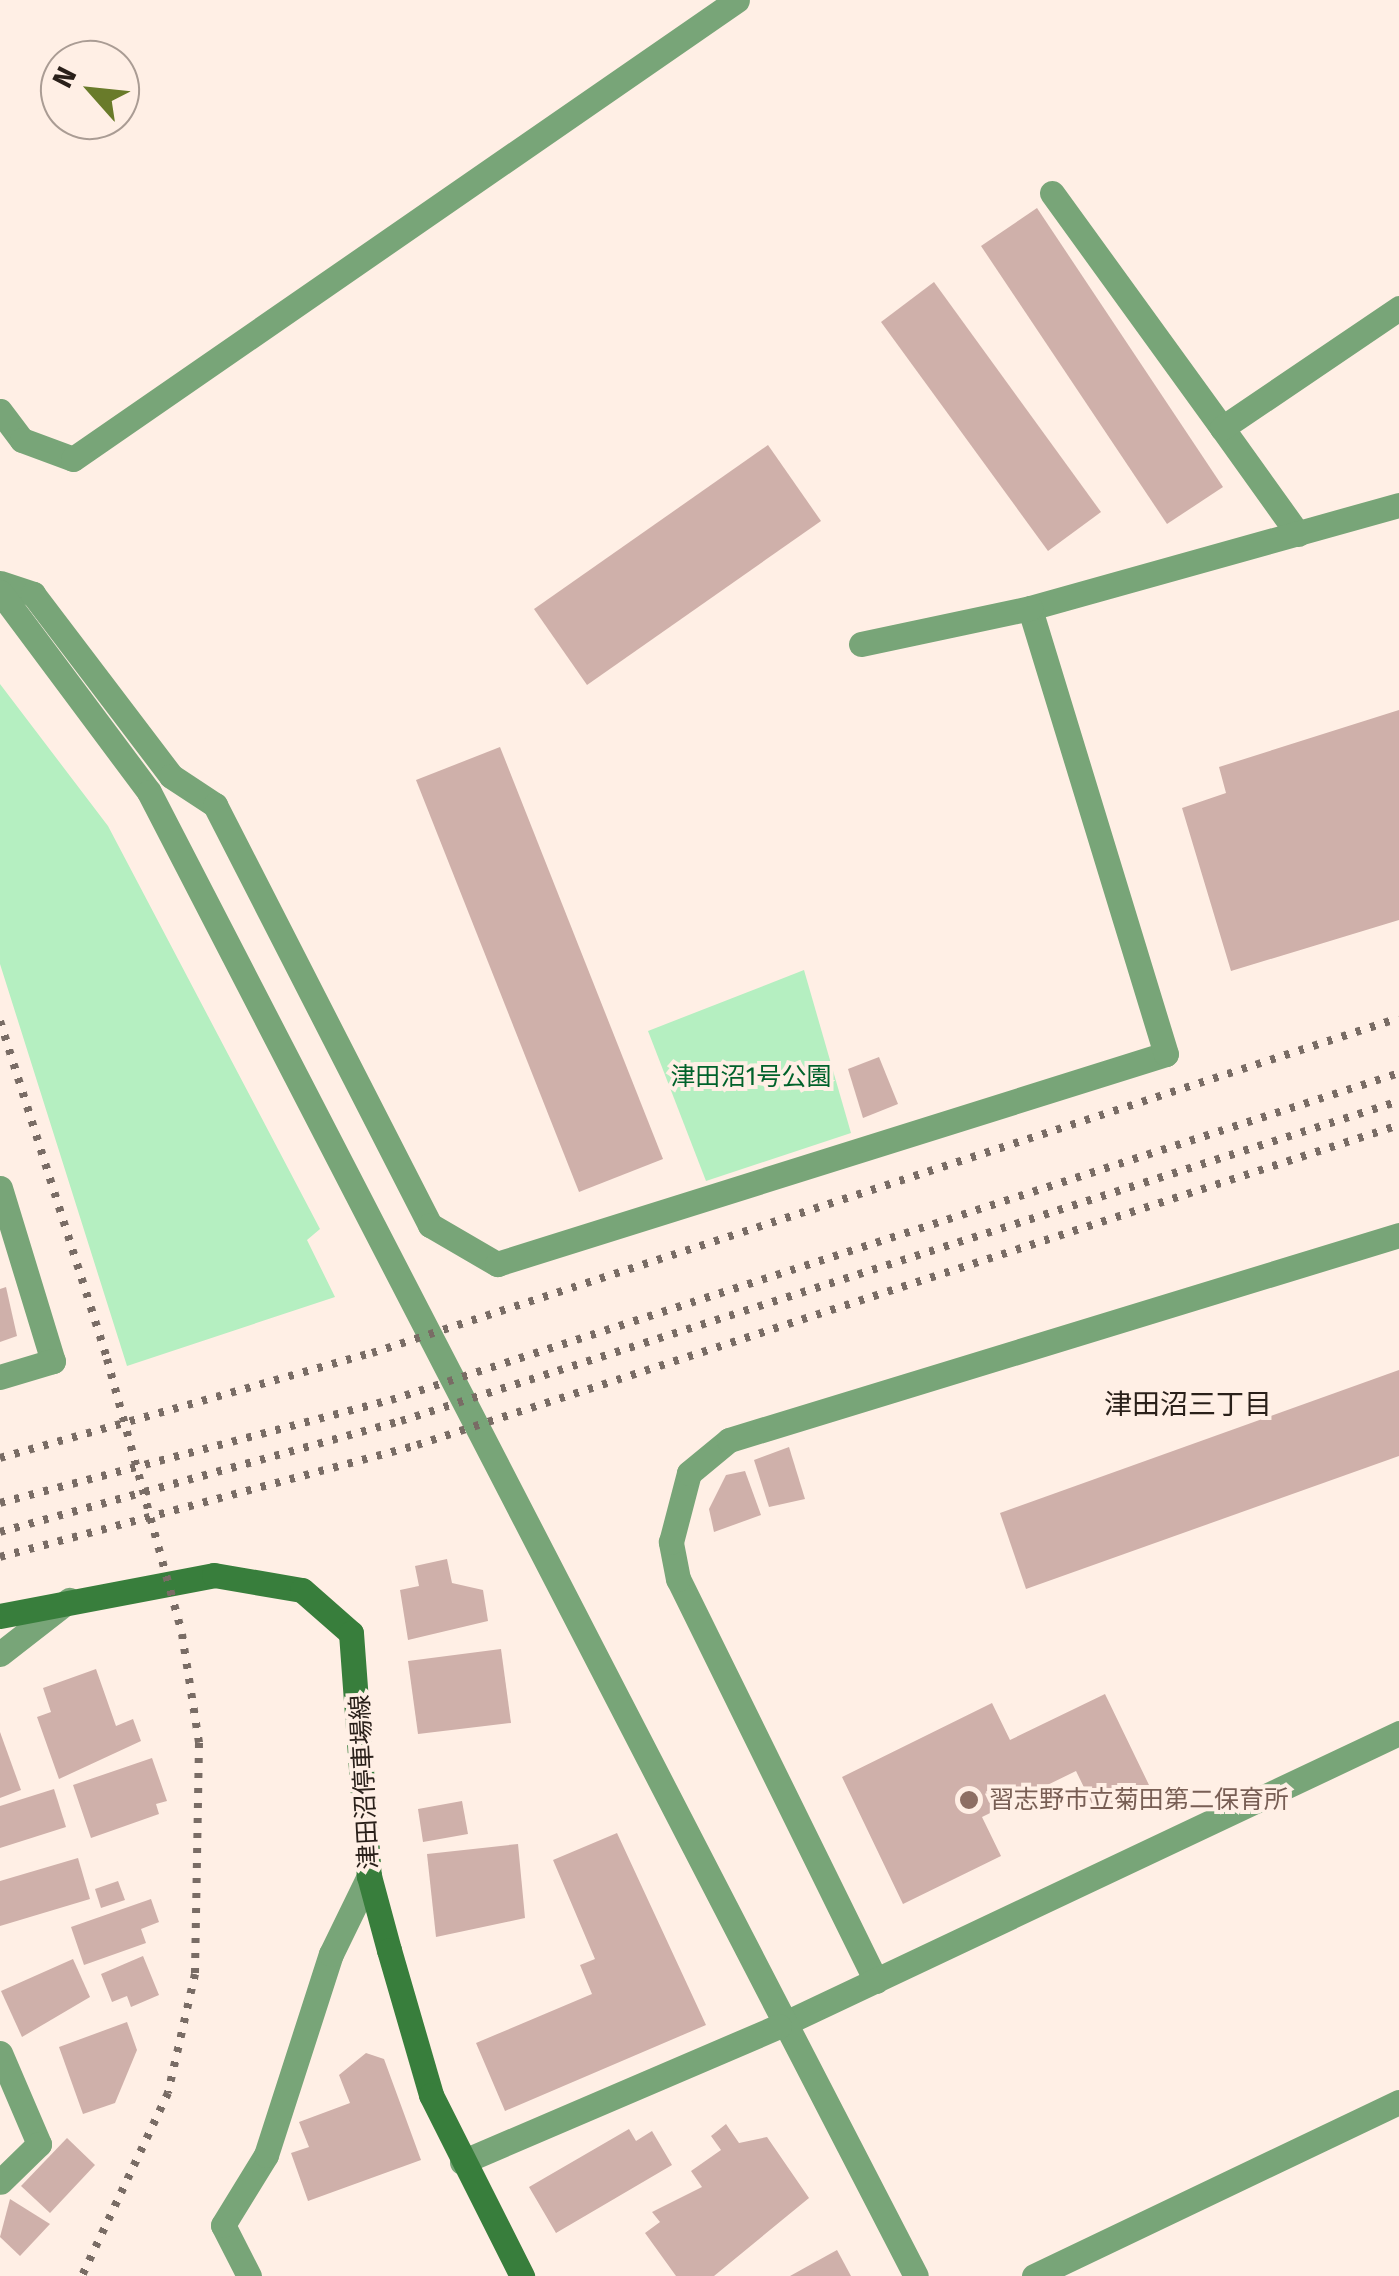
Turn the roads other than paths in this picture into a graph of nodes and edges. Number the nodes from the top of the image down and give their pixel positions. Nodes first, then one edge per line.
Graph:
1 (737, 0) edge
2 (1052, 194) dead end
3 (1399, 308) edge
4 (0, 411) edge
5 (1222, 428) junction
6 (1399, 505) edge
7 (1298, 534) junction
8 (0, 583) edge
9 (0, 592) edge
10 (1030, 608) junction
11 (861, 644) dead end
12 (0, 1188) edge
13 (1399, 1235) edge
14 (0, 1377) edge
15 (74, 1597) junction
16 (0, 1616) edge
17 (0, 1654) edge
18 (1399, 1733) edge
19 (370, 1876) junction
20 (876, 1980) junction
21 (779, 2026) junction
22 (0, 2052) edge
23 (1399, 2102) edge
24 (462, 2162) junction
25 (0, 2182) edge
26 (249, 2276) edge
27 (522, 2276) edge
28 (916, 2276) edge
29 (1034, 2276) edge

1 - 4 street
2 - 5 street
3 - 5 street
5 - 7 street
6 - 7 street
7 - 10 street
8 - 10 street
9 - 21 street
10 - 11 street
12 - 14 street
13 - 20 street
15 - 16 main road, 津田沼停車場線
15 - 17 street
15 - 19 main road, 津田沼停車場線
18 - 20 street
19 - 24 main road, 津田沼停車場線
19 - 26 street
20 - 21 street
21 - 24 street
21 - 28 street
22 - 25 street
23 - 29 street
24 - 27 main road, 津田沼停車場線

